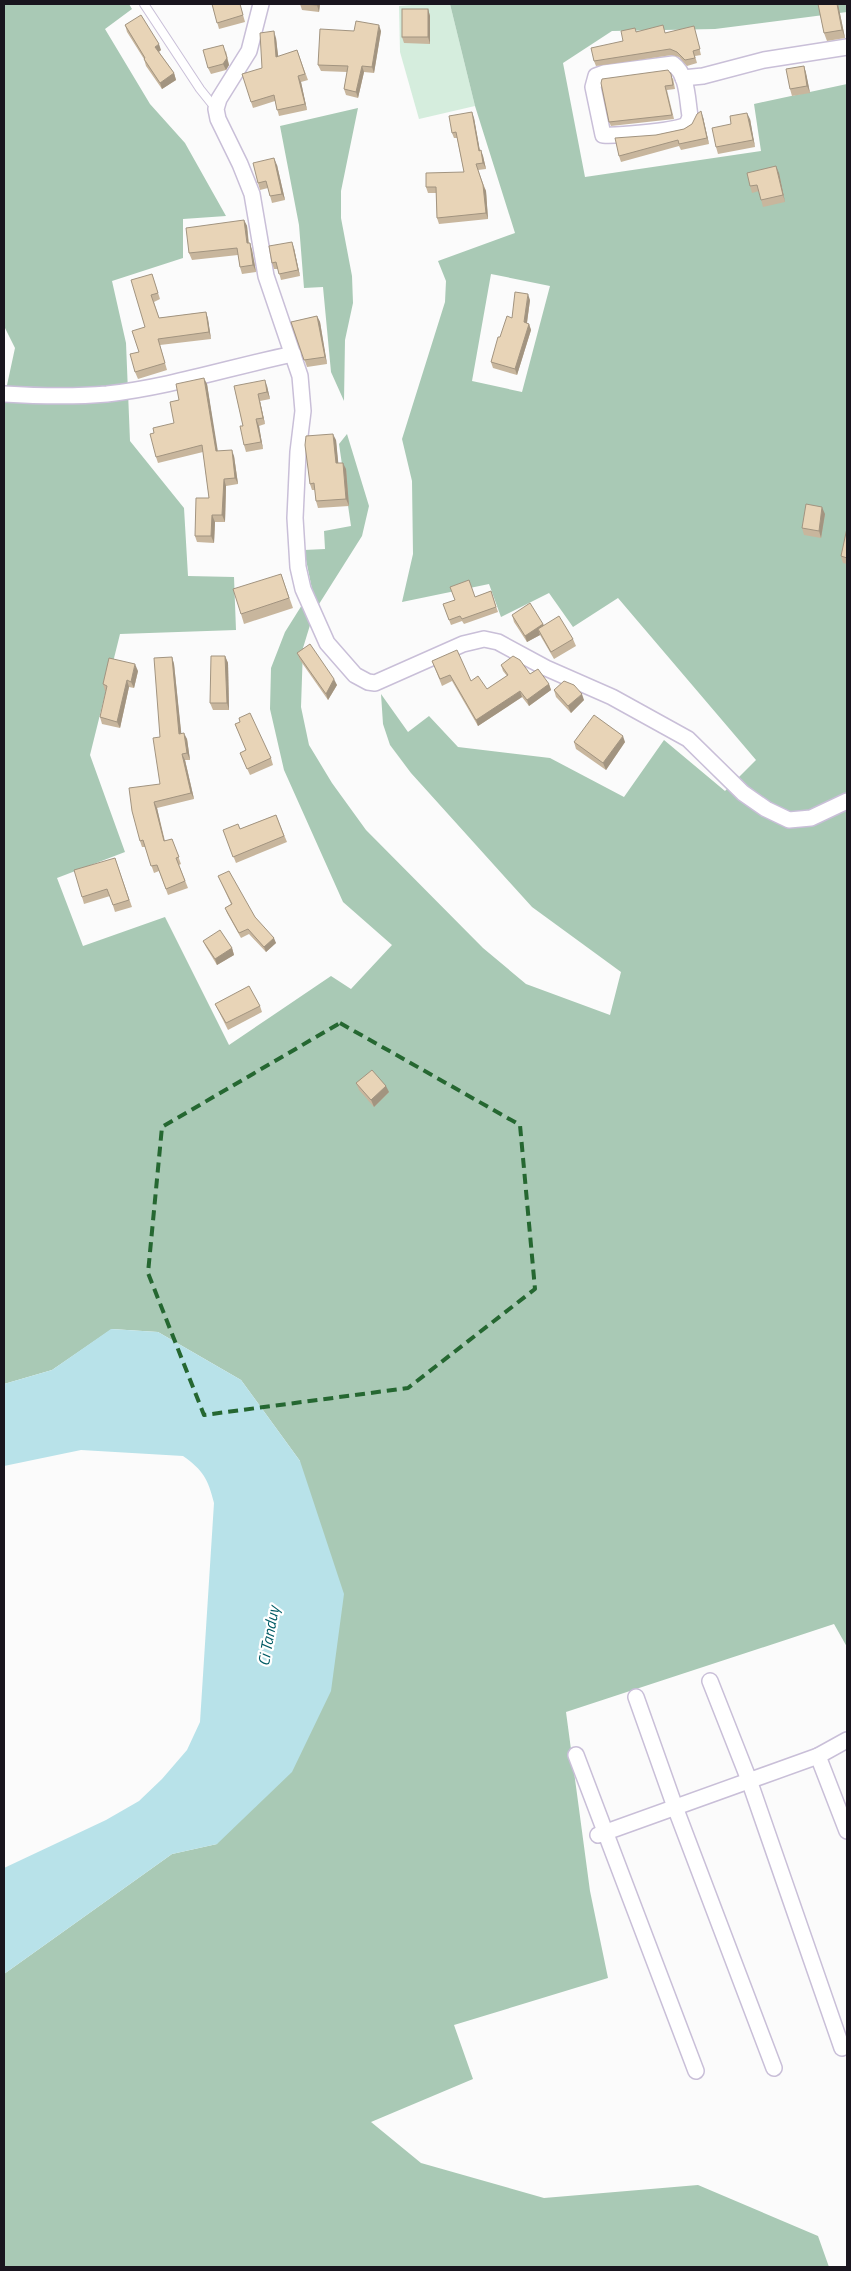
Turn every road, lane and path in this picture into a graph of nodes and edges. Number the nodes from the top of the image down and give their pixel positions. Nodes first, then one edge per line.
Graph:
1 (144, 4) edge
2 (261, 4) edge
3 (847, 47) edge
4 (683, 78) junction
5 (216, 109) junction
6 (293, 354) junction
7 (4, 394) edge
8 (847, 801) edge
9 (710, 1681) dead end
10 (636, 1697) dead end
11 (847, 1740) edge
12 (576, 1755) dead end
13 (818, 1756) junction
14 (749, 1780) junction
15 (675, 1807) junction
16 (847, 1831) edge
17 (601, 1834) junction
18 (842, 2048) dead end
19 (774, 2068) dead end
20 (696, 2071) dead end

1 - 5 lane
2 - 5 street
3 - 4 street
4 - 4 street
5 - 6 street
6 - 7 street
6 - 8 street
9 - 14 street
10 - 15 street
11 - 13 street
12 - 17 street
13 - 14 street
13 - 16 street
14 - 15 street
14 - 18 street
15 - 17 street
15 - 19 street
17 - 20 street

